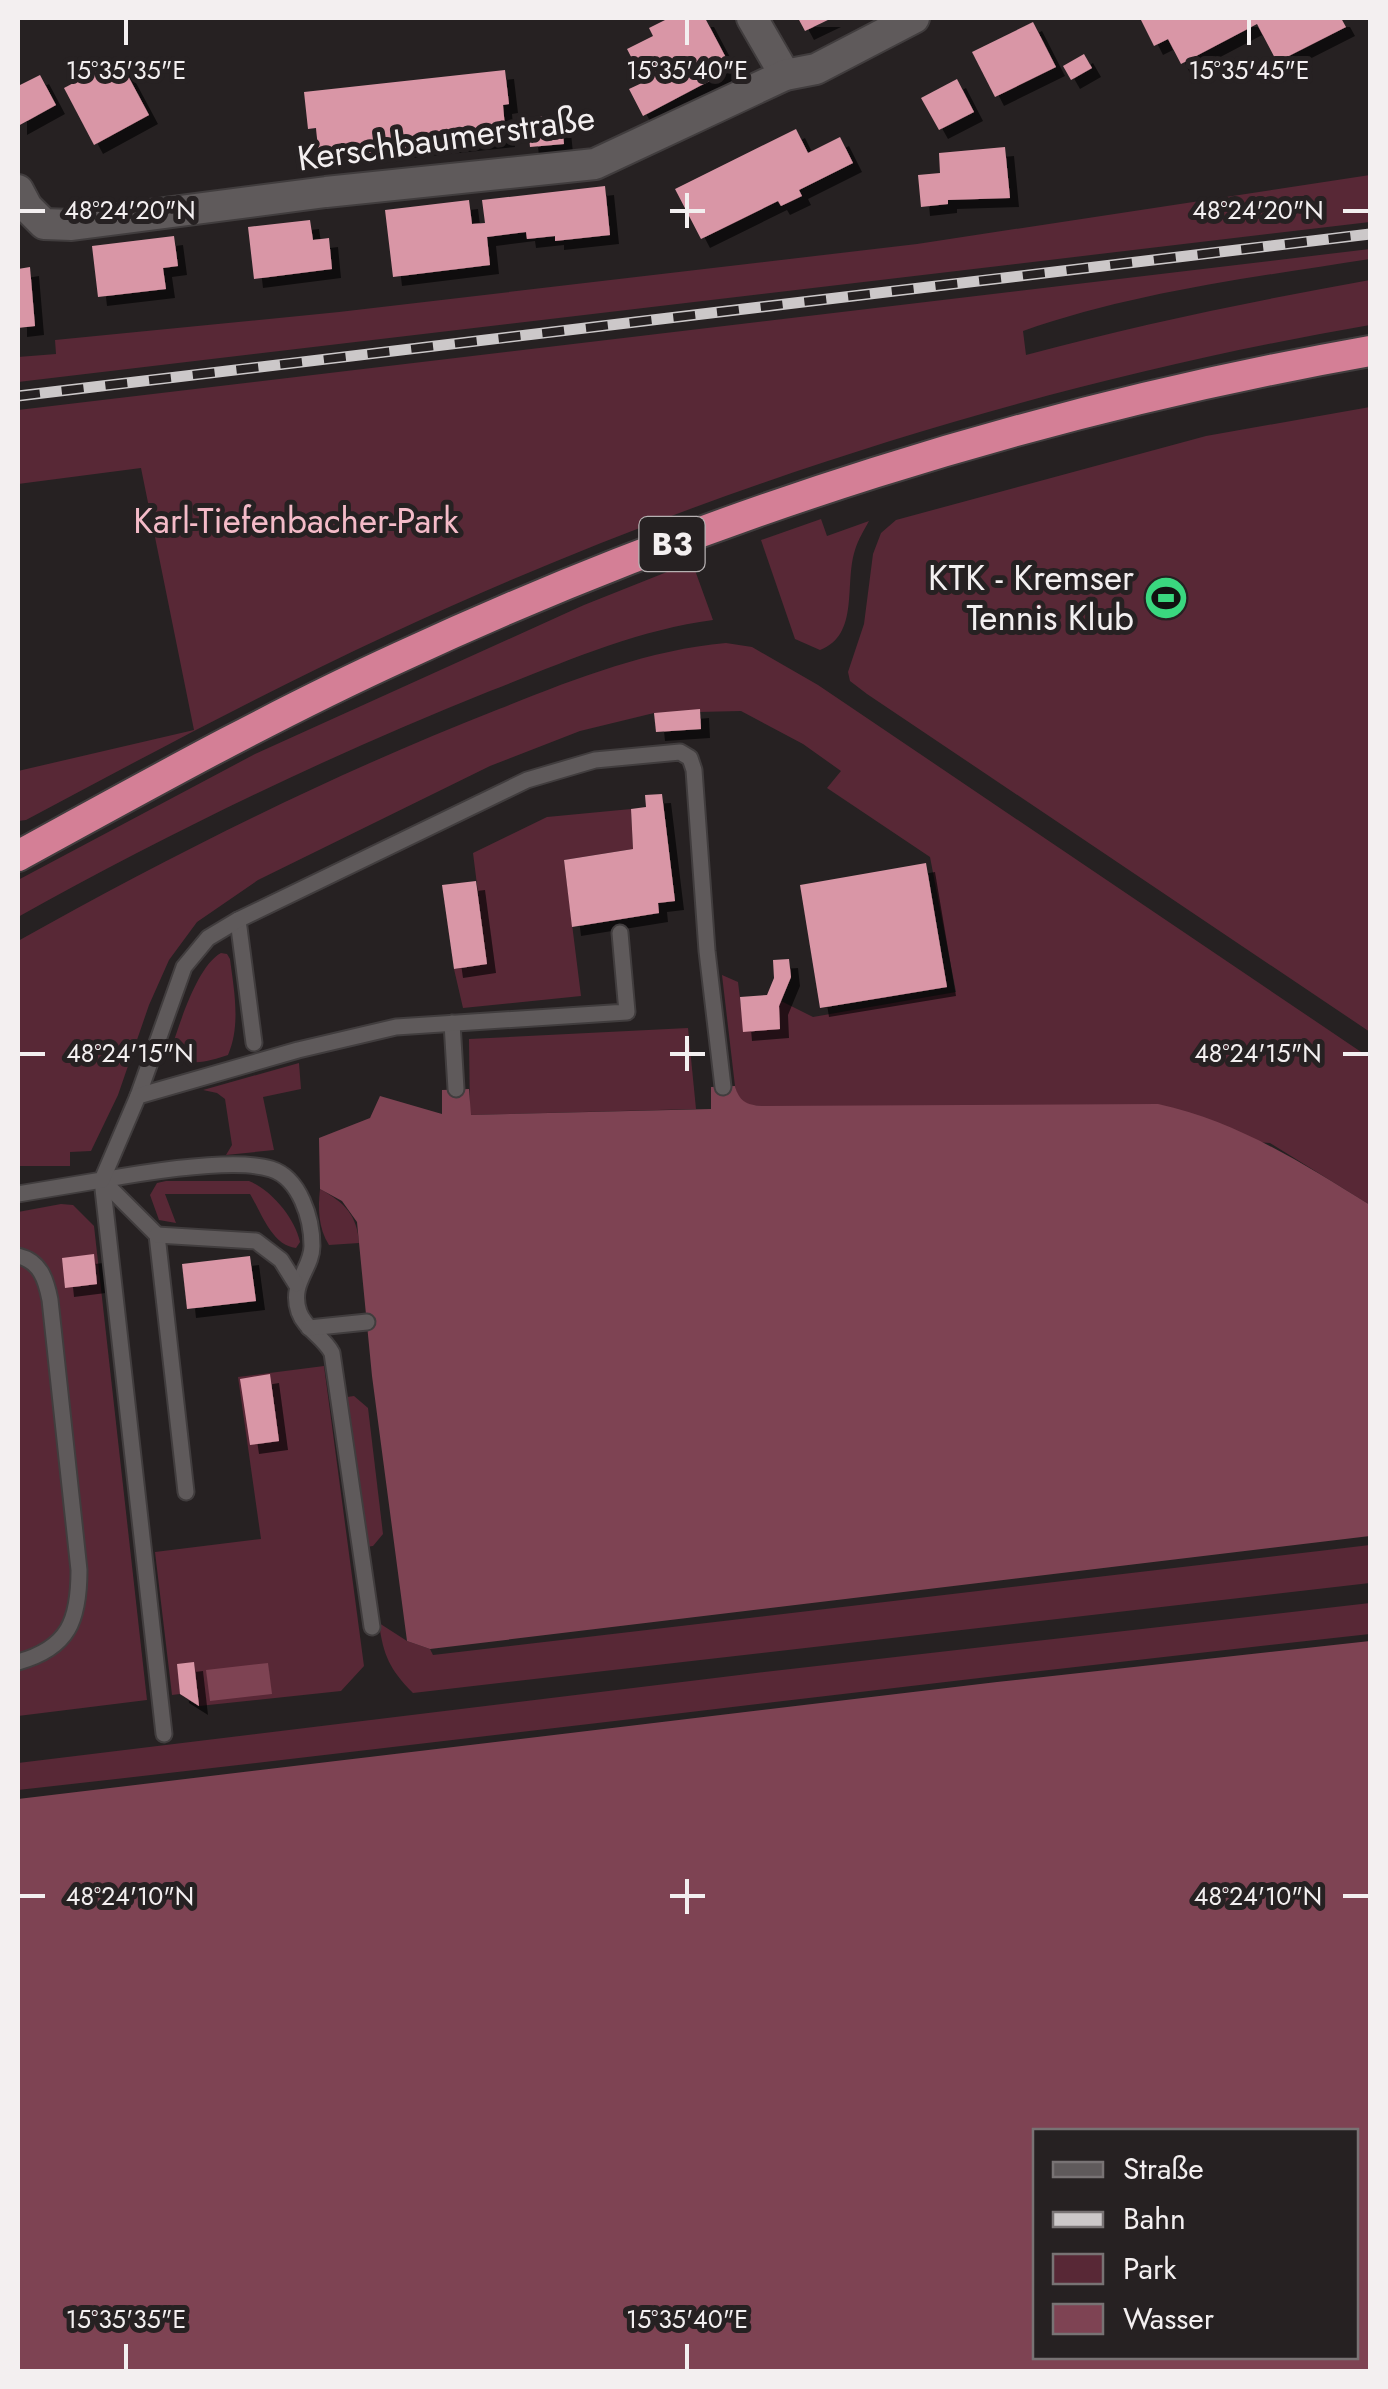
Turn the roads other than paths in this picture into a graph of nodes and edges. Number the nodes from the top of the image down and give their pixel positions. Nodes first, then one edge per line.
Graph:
1 (752, 18) edge
2 (914, 18) edge
3 (785, 75) junction
4 (22, 199) edge
5 (1370, 350) edge
6 (18, 856) edge
7 (238, 920) junction
8 (620, 932) dead end
9 (452, 1023) junction
10 (254, 1043) dead end
11 (723, 1087) dead end
12 (456, 1089) dead end
13 (138, 1096) junction
14 (102, 1180) junction
15 (18, 1194) edge
16 (157, 1235) junction
17 (18, 1256) edge
18 (296, 1284) junction
19 (367, 1322) dead end
20 (309, 1328) junction
21 (186, 1492) dead end
22 (372, 1627) dead end
23 (18, 1662) edge
24 (164, 1734) dead end

1 - 3 street
2 - 3 street, Kerschbaumerstraße
3 - 4 street, Kerschbaumerstraße
5 - 6 highway, B3
7 - 10 lane
7 - 11 lane
7 - 13 lane
8 - 9 lane
9 - 12 lane
9 - 13 lane
13 - 14 lane
14 - 15 lane
14 - 16 lane
14 - 18 lane
14 - 24 lane
16 - 18 lane
16 - 21 lane
17 - 23 lane
18 - 20 lane
19 - 20 lane
20 - 22 lane

